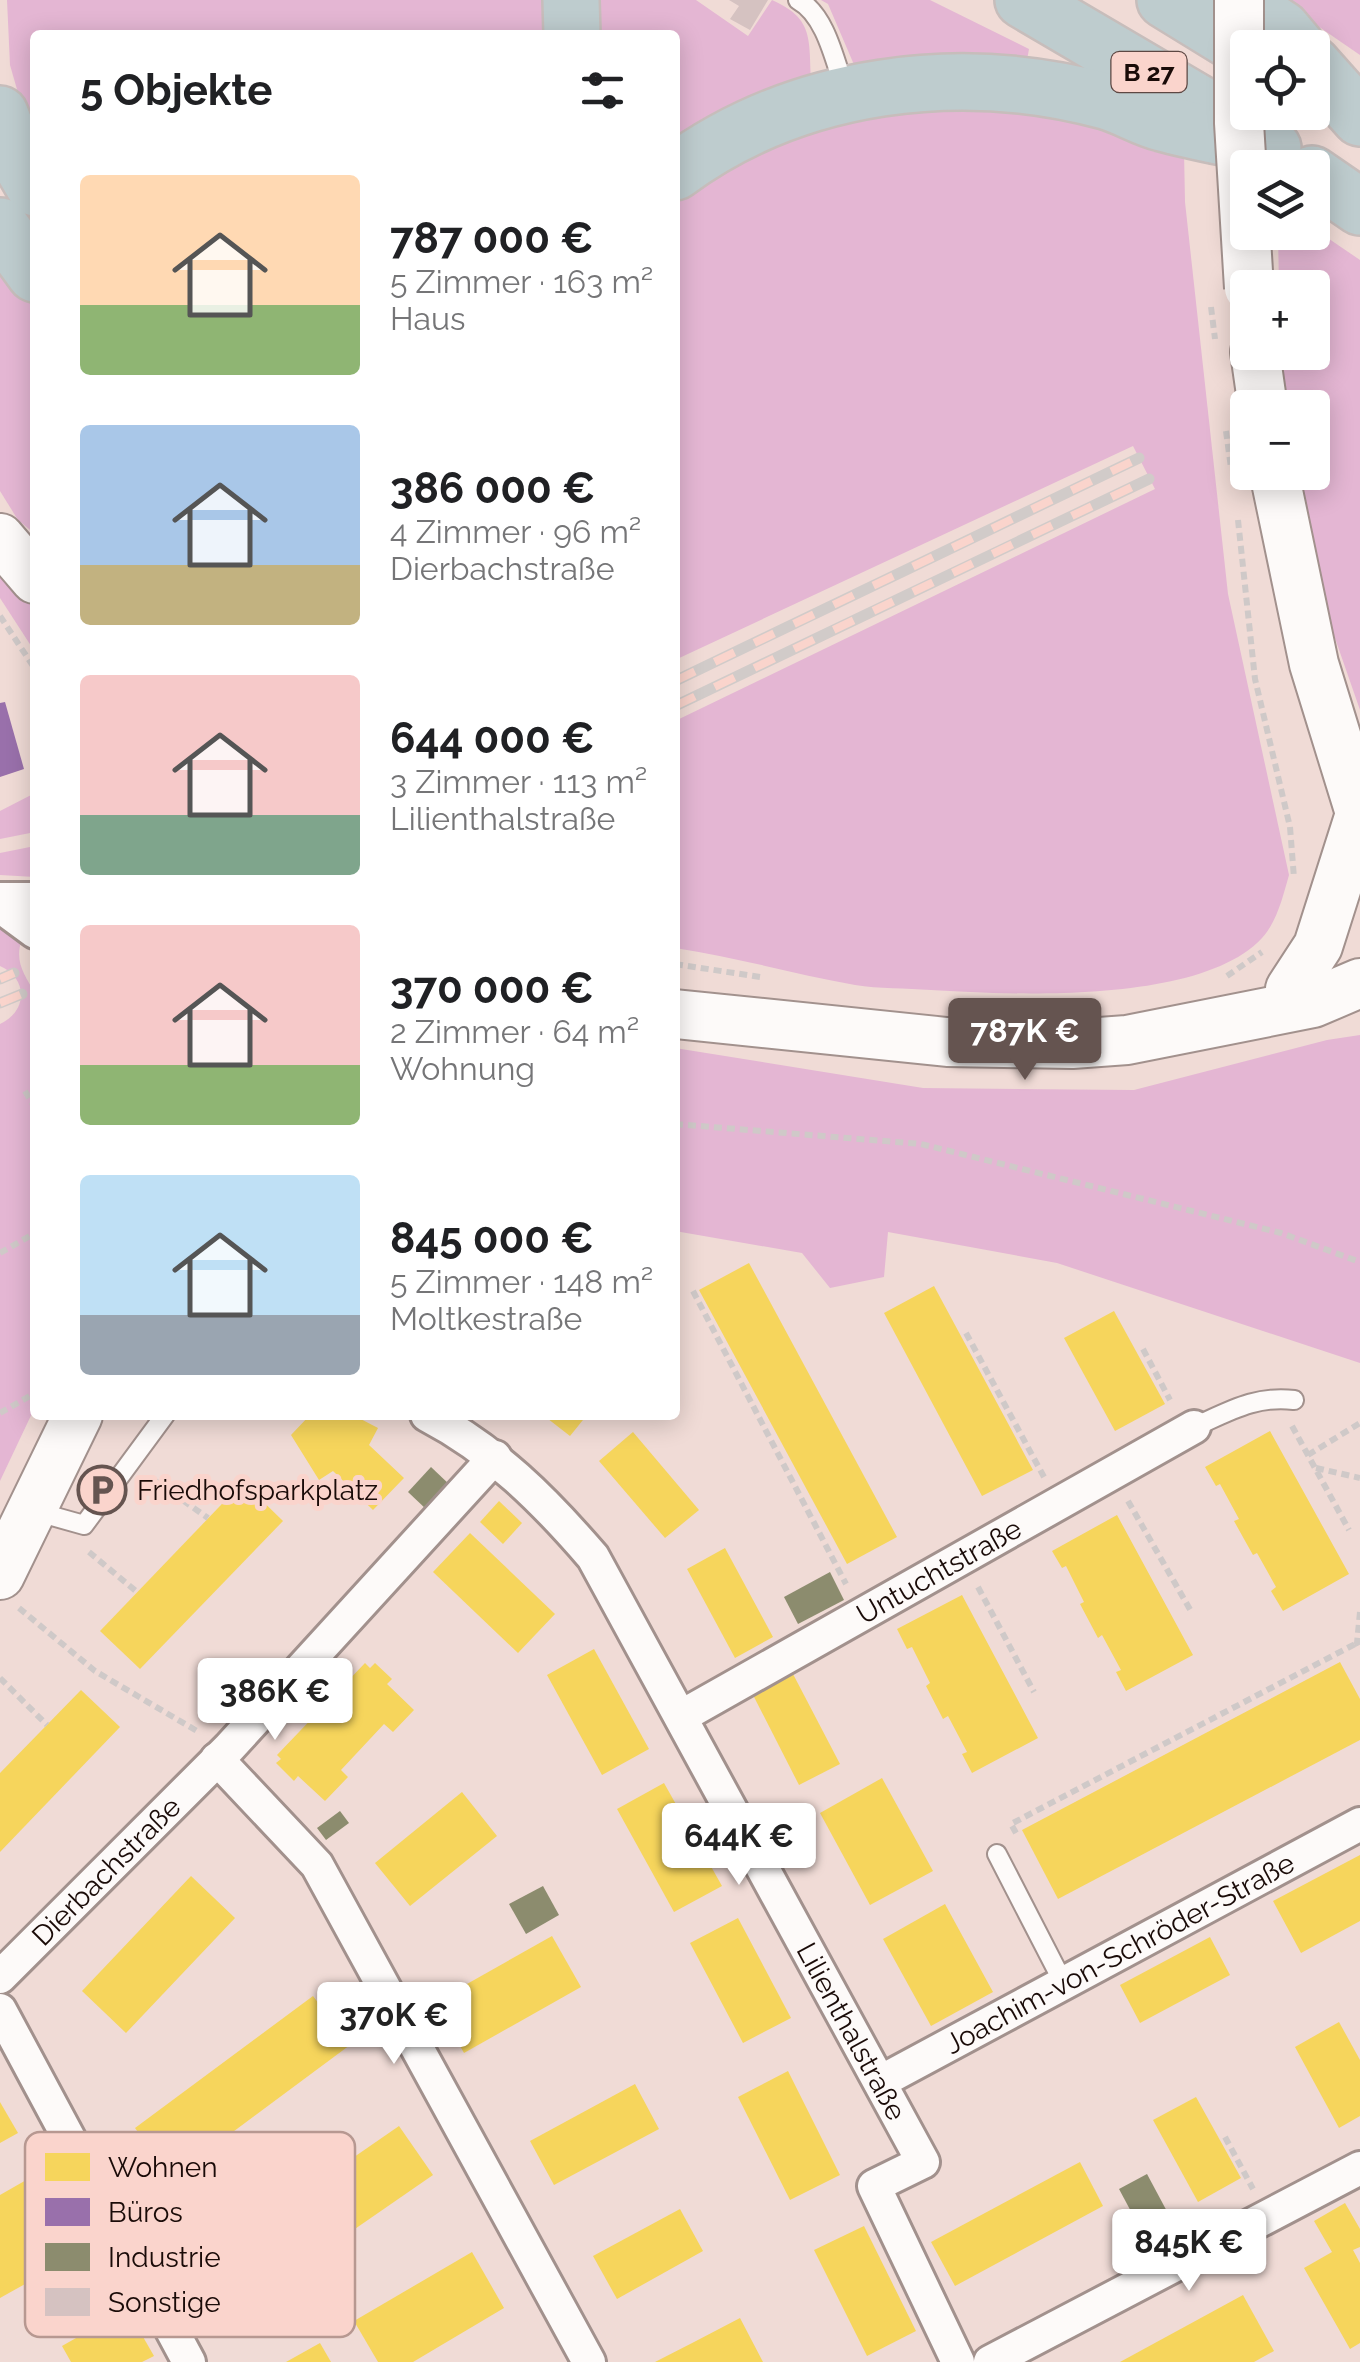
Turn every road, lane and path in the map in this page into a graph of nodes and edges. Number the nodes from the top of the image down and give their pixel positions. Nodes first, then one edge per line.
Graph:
1 (571, 0) edge
2 (798, 0) edge
3 (1023, 0) edge
4 (1166, 0) edge
5 (1238, 0) edge
6 (572, 30) edge
7 (1282, 30) edge
8 (1230, 40) edge
9 (1330, 85) edge
10 (846, 92) junction
11 (1330, 103) edge
12 (0, 114) edge
13 (1360, 121) edge
14 (1252, 150) edge
15 (1274, 150) edge
16 (680, 169) edge
17 (30, 179) edge
18 (1330, 186) edge
19 (1360, 207) edge
20 (0, 226) edge
21 (30, 267) edge
22 (1229, 289) edge
23 (1258, 490) edge
24 (1236, 506) dead end
25 (0, 538) edge
26 (30, 572) edge
27 (0, 616) edge
28 (30, 662) edge
29 (1360, 813) edge
30 (1291, 890) dead end
31 (30, 899) edge
32 (0, 902) edge
33 (30, 928) edge
34 (1270, 940) dead end
35 (680, 964) edge
36 (1360, 964) edge
37 (769, 978) dead end
38 (1210, 981) dead end
39 (1360, 983) edge
40 (1290, 989) junction
41 (1247, 1014) junction
42 (680, 1015) edge
43 (25, 1091) dead end
44 (30, 1100) edge
45 (680, 1124) edge
46 (30, 1235) edge
47 (0, 1253) edge
48 (1360, 1262) edge
49 (693, 1291) dead end
50 (966, 1333) dead end
51 (30, 1396) edge
52 (1294, 1400) dead end
53 (0, 1413) edge
54 (76, 1420) edge
55 (161, 1420) edge
56 (435, 1420) edge
57 (1360, 1423) edge
58 (1194, 1427) joint
59 (1308, 1455) dead end
60 (495, 1457) junction
61 (130, 1463) junction
62 (1315, 1468) dead end
63 (1113, 1473) junction
64 (1360, 1478) edge
65 (1059, 1504) junction
66 (34, 1510) junction
67 (208, 1518) dead end
68 (84, 1525) junction
69 (964, 1559) junction
70 (5, 1589) edge
71 (137, 1592) dead end
72 (1360, 1612) edge
73 (1192, 1613) dead end
74 (862, 1616) junction
75 (1358, 1646) edge
76 (0, 1678) edge
77 (1034, 1692) dead end
78 (682, 1716) junction
79 (47, 1725) dead end
80 (223, 1754) junction
81 (1360, 1824) edge
82 (1020, 1840) dead end
83 (997, 1854) dead end
84 (0, 1977) edge
85 (1064, 1984) junction
86 (0, 2010) edge
87 (880, 2082) junction
88 (66, 2132) edge
89 (1225, 2137) dead end
90 (1360, 2168) edge
91 (1268, 2216) junction
92 (176, 2337) edge
93 (1012, 2358) edge
94 (189, 2362) edge
95 (590, 2362) edge
96 (958, 2362) edge

1 - 6 highway
2 - 10 lane
3 - 15 highway, B 27
4 - 8 highway, B 27
5 - 7 highway
5 - 22 main road, bridge
9 - 13 highway
10 - 14 highway
10 - 16 highway
11 - 13 highway
12 - 17 highway
18 - 19 highway, B 27
20 - 21 highway
23 - 29 main road
24 - 30 path
25 - 26 main road
27 - 28 path
29 - 40 main road
31 - 32 street
32 - 33 street
34 - 38 path
35 - 37 path
36 - 40 main road
39 - 41 main road
40 - 41 main road
41 - 42 main road
43 - 44 path
45 - 48 path
46 - 47 path
49 - 74 path
50 - 65 path
51 - 53 path
52 - 58 lane
54 - 66 main road
55 - 61 lane
56 - 60 street, Lilienthalstraße
57 - 59 path
58 - 63 street, Untuchtstraße
60 - 78 street, Lilienthalstraße
60 - 80 street, Dierbachstraße
61 - 67 path
61 - 68 lane
62 - 64 path
63 - 65 street, Untuchtstraße
63 - 73 path
65 - 69 street, Untuchtstraße
66 - 68 lane
66 - 70 main road
68 - 71 path
69 - 74 street, Untuchtstraße
69 - 77 path
70 - 80 path
72 - 75 path
74 - 78 street, Untuchtstraße
75 - 82 path
76 - 79 path
78 - 87 street, Lilienthalstraße
80 - 84 street, Dierbachstraße
80 - 95 street
81 - 85 street, Joachim-von-Schröder-Straße
83 - 85 lane
85 - 87 street, Joachim-von-Schröder-Straße
86 - 88 street
87 - 96 street, Lilienthalstraße
89 - 91 path
90 - 91 street
91 - 93 street
92 - 94 street

